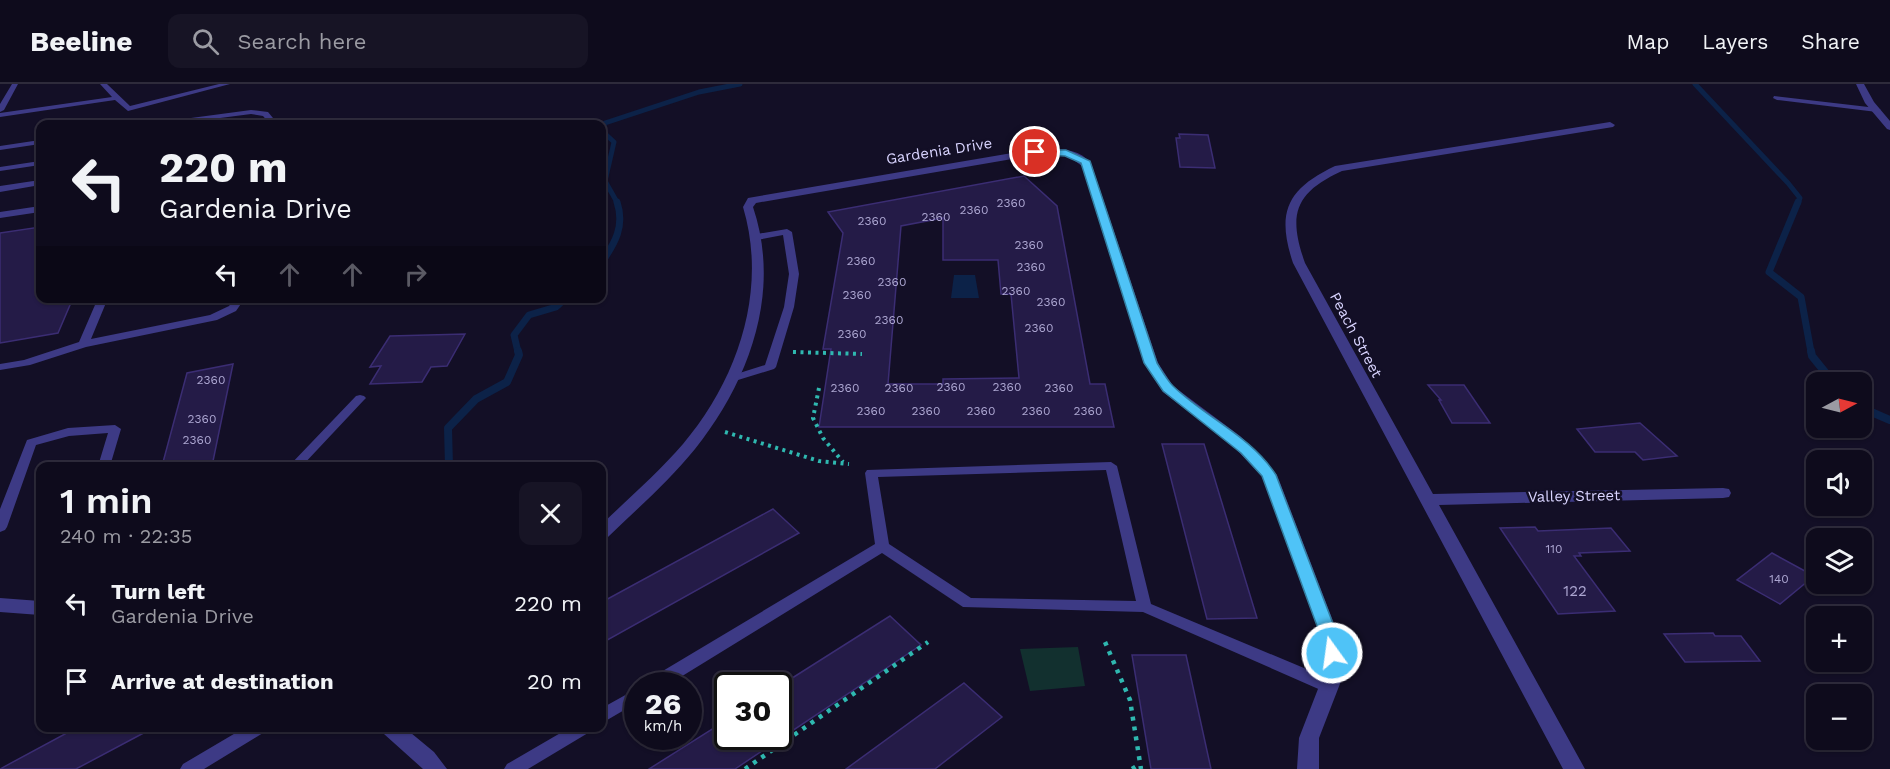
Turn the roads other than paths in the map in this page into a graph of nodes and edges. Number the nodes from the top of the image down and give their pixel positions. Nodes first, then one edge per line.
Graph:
1 (13, 84) edge
2 (103, 84) edge
3 (227, 84) edge
4 (1860, 84) edge
5 (117, 98) junction
6 (1777, 98) dead end
7 (2, 102) edge
8 (1877, 110) junction
9 (0, 112) edge
10 (191, 120) edge
11 (270, 120) edge
12 (1610, 125) dead end
13 (1890, 127) edge
14 (36, 143) edge
15 (0, 148) edge
16 (36, 164) edge
17 (0, 169) edge
18 (36, 184) edge
19 (0, 189) edge
20 (36, 210) edge
21 (0, 215) edge
22 (757, 237) junction
23 (100, 303) edge
24 (239, 303) edge
25 (84, 344) junction
26 (0, 367) edge
27 (734, 378) junction
28 (360, 398) dead end
29 (105, 462) edge
30 (299, 462) edge
31 (1723, 492) dead end
32 (1426, 500) junction
33 (0, 526) edge
34 (606, 529) edge
35 (882, 546) junction
36 (0, 605) edge
37 (36, 607) edge
38 (1144, 607) junction
39 (675, 672) edge
40 (1329, 686) junction
41 (624, 703) edge
42 (606, 714) edge
43 (250, 732) edge
44 (396, 732) edge
45 (575, 732) edge
46 (189, 769) edge
47 (436, 769) edge
48 (513, 769) edge
49 (1308, 769) edge
50 (1574, 769) edge

1 - 7 lane
2 - 5 lane
3 - 5 lane
4 - 8 street
5 - 9 lane
6 - 8 lane
7 - 9 lane
8 - 13 street
10 - 11 lane
12 - 32 street, Peach Street
14 - 15 lane
16 - 17 lane
18 - 19 lane
20 - 21 lane
22 - 27 street, Gardenia Drive
22 - 27 lane
22 - 40 street, Gardenia Drive
23 - 25 lane
24 - 25 lane
25 - 26 lane
27 - 34 street, Gardenia Drive
28 - 30 lane
29 - 33 lane
31 - 32 street, Valley Street
32 - 50 street, Peach Street
35 - 38 lane
35 - 38 lane
35 - 39 lane
36 - 37 street
38 - 40 lane
40 - 49 street, Gardenia Drive
41 - 42 lane
43 - 46 lane
44 - 47 street
45 - 48 lane

